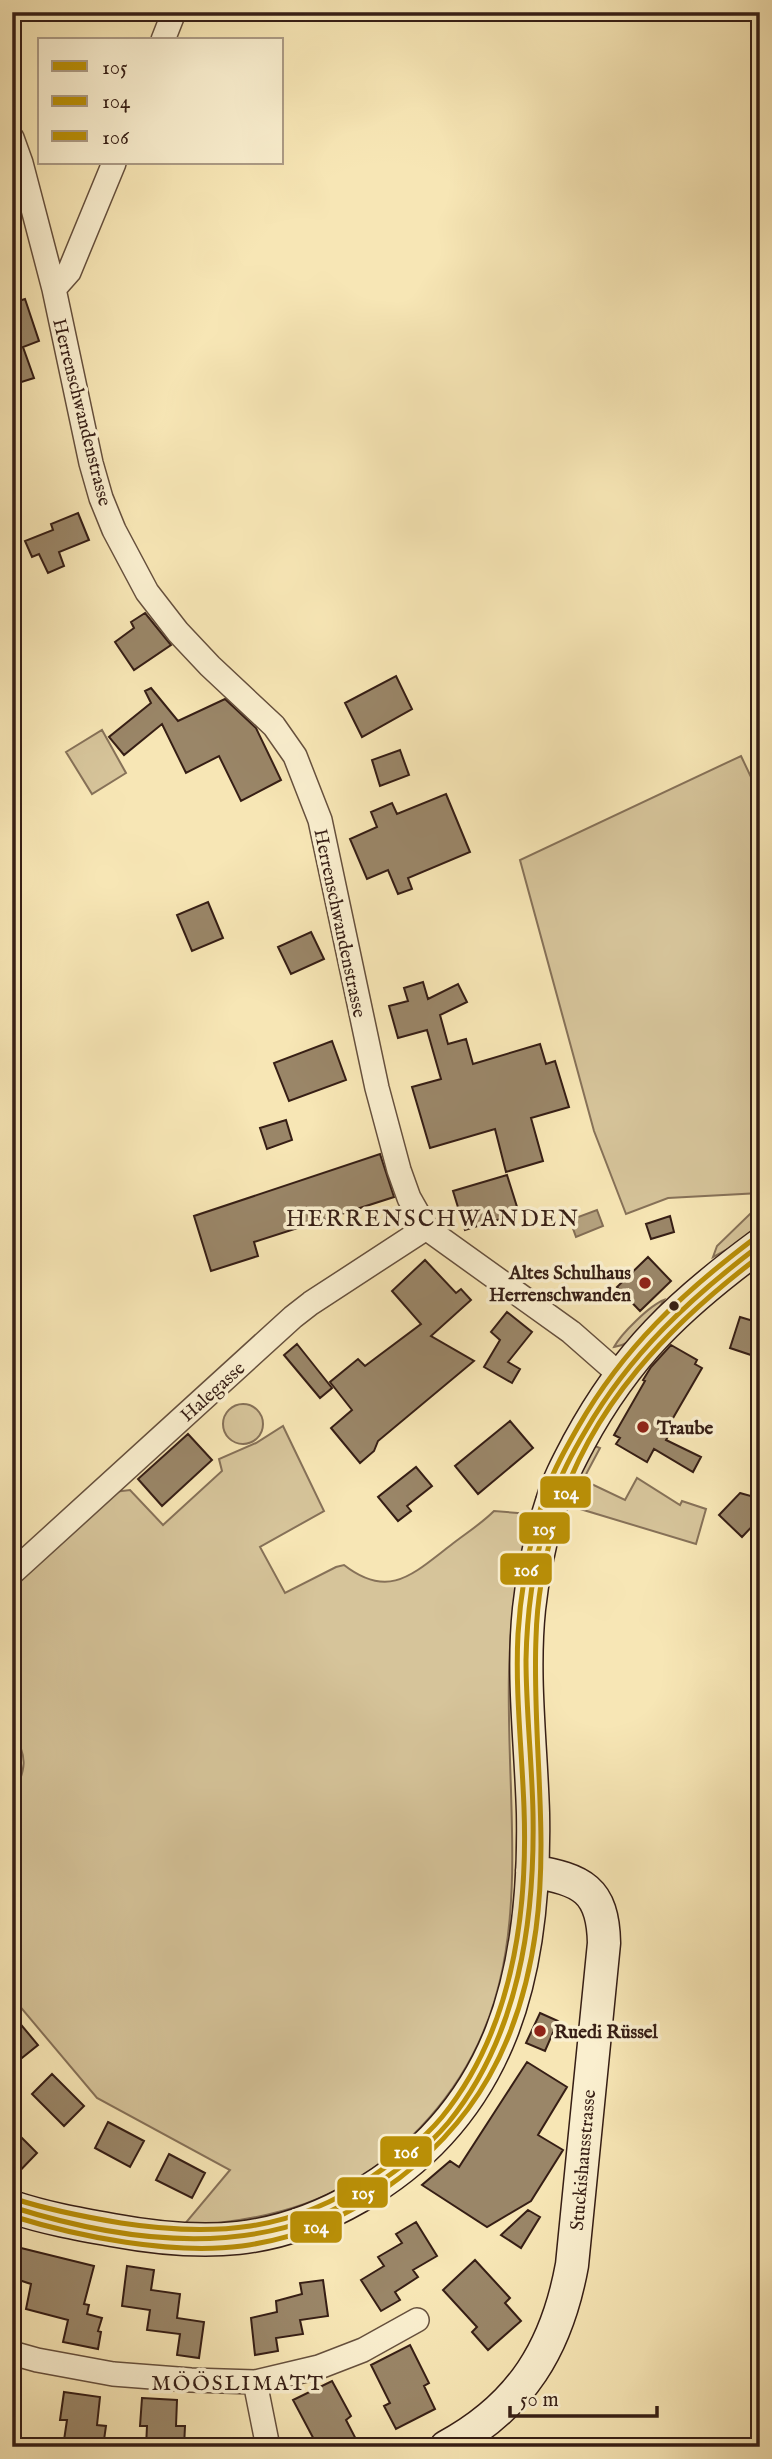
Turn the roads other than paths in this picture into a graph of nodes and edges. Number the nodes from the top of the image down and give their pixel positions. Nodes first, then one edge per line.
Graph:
1 (174, 12) edge
2 (164, 38) edge
3 (12, 138) edge
4 (114, 164) edge
5 (54, 289) junction
6 (426, 1228) junction
7 (760, 1245) edge
8 (620, 1375) junction
9 (12, 1573) edge
10 (533, 1871) junction
11 (12, 2207) edge
12 (417, 2320) dead end
13 (12, 2353) edge
14 (255, 2382) junction
15 (268, 2447) edge
16 (446, 2447) edge

1 - 2 street
3 - 5 street, Herrenschwandenstrasse
4 - 5 street
5 - 6 street, Herrenschwandenstrasse
6 - 8 street, Herrenschwandenstrasse
6 - 9 street, Halegasse
7 - 8 main road
8 - 10 main road
10 - 11 main road
10 - 16 main road, Stuckishausstrasse
12 - 14 street
13 - 14 street
14 - 15 street

